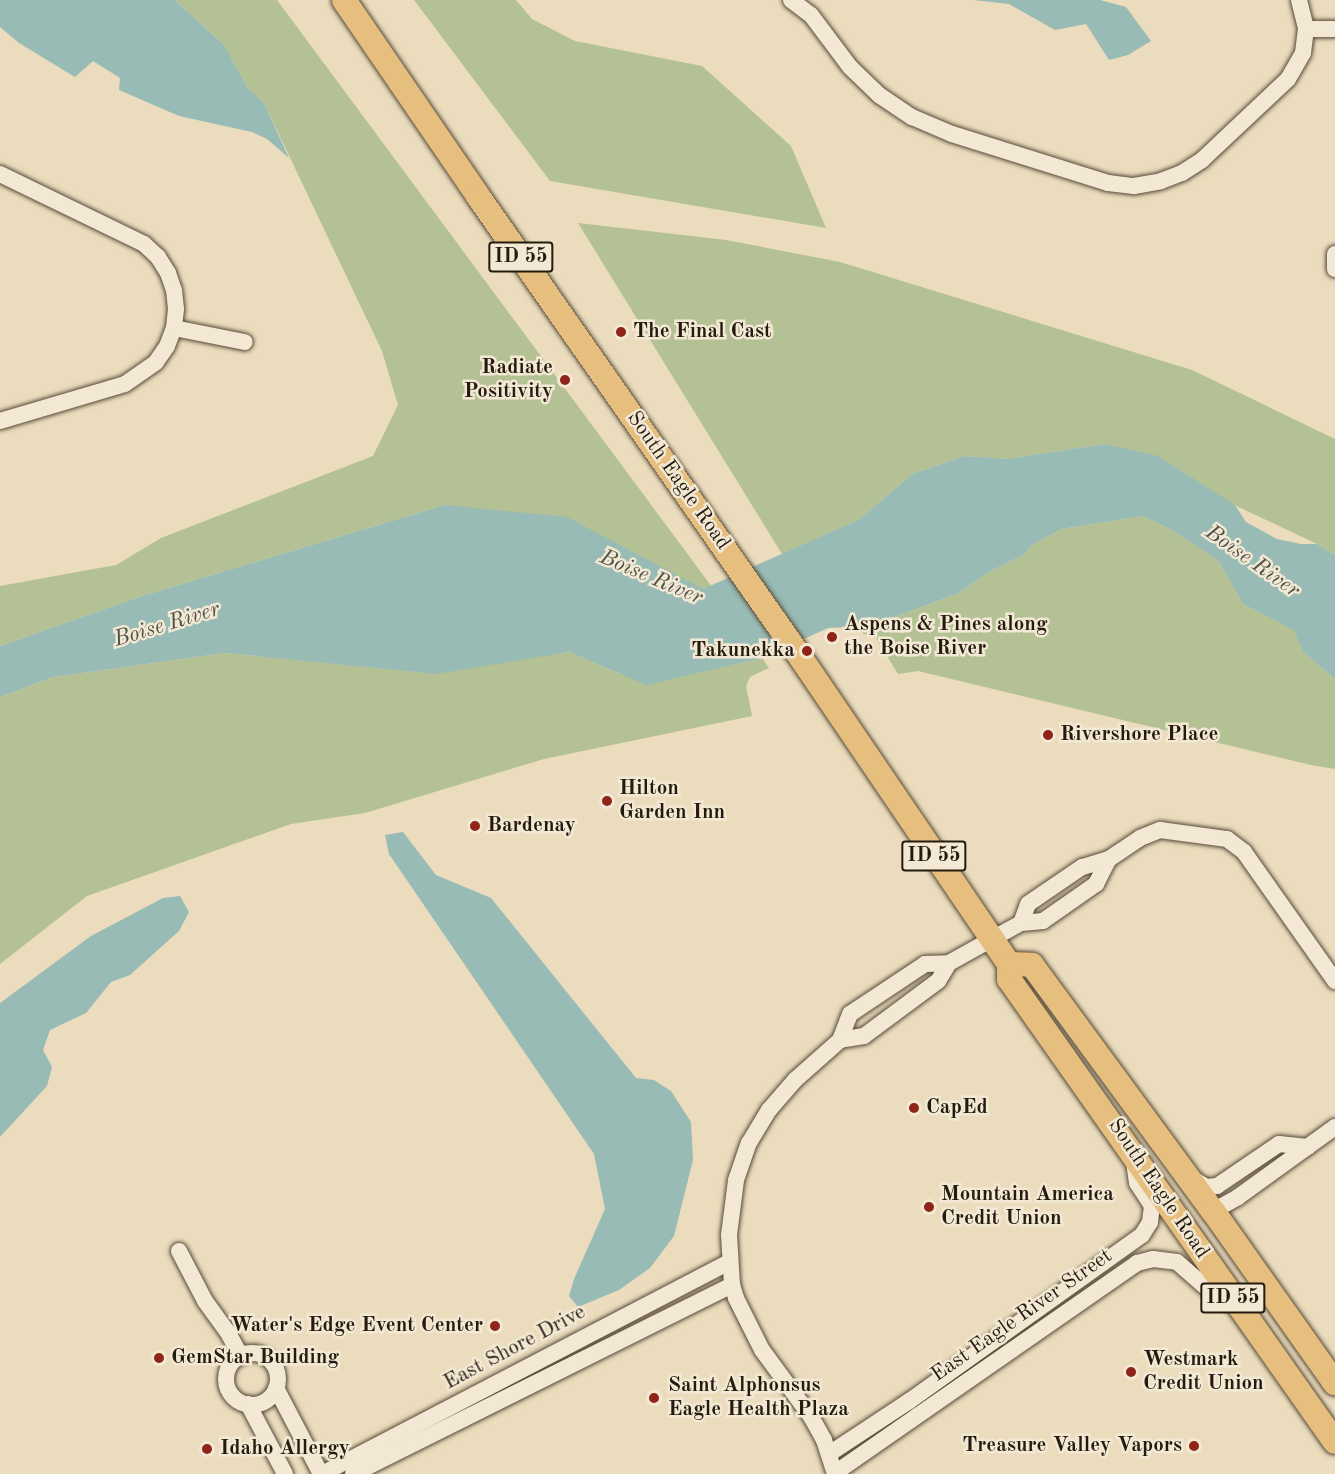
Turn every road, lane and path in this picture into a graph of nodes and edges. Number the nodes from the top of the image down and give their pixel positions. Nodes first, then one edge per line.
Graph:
1 (344, 0) edge
2 (791, 0) edge
3 (1299, 0) edge
4 (1306, 29) junction
5 (1335, 29) edge
6 (0, 174) edge
7 (1335, 254) edge
8 (1335, 269) edge
9 (174, 328) junction
10 (245, 342) dead end
11 (0, 421) edge
12 (990, 939) junction
13 (949, 963) junction
14 (1009, 964) junction
15 (1335, 981) edge
16 (840, 1040) junction
17 (1335, 1127) edge
18 (1130, 1147) junction
19 (1308, 1147) junction
20 (1187, 1176) junction
21 (1214, 1211) junction
22 (179, 1251) dead end
23 (730, 1262) junction
24 (732, 1285) junction
25 (1239, 1307) junction
26 (241, 1356) junction
27 (1335, 1383) edge
28 (276, 1388) junction
29 (248, 1404) junction
30 (1335, 1442) edge
31 (829, 1454) junction
32 (835, 1473) edge
33 (285, 1474) edge
34 (321, 1474) edge
35 (353, 1474) edge

1 - 12 highway, South Eagle Road / ID 55
2 - 4 street
3 - 4 street
4 - 5 street
6 - 9 street
7 - 8 street
9 - 10 street
9 - 11 street
12 - 13 street
12 - 14 highway, South Eagle Road / ID 55
12 - 15 street
13 - 16 street
13 - 16 street
14 - 18 highway, South Eagle Road / ID 55
14 - 20 highway, South Eagle Road / ID 55
16 - 23 street
17 - 19 street
18 - 21 highway
18 - 25 highway, South Eagle Road / ID 55
18 - 31 street, East Eagle River Street
19 - 20 street
19 - 21 street
20 - 21 highway, South Eagle Road / ID 55
21 - 27 highway, South Eagle Road / ID 55
22 - 26 street
23 - 24 street
23 - 34 street, East Shore Drive
24 - 31 street
24 - 35 street, East Shore Drive
25 - 30 highway, South Eagle Road / ID 55
25 - 32 street, East Eagle River Street
26 - 28 street
26 - 29 street
28 - 29 street
28 - 34 street
29 - 33 street
31 - 32 street

